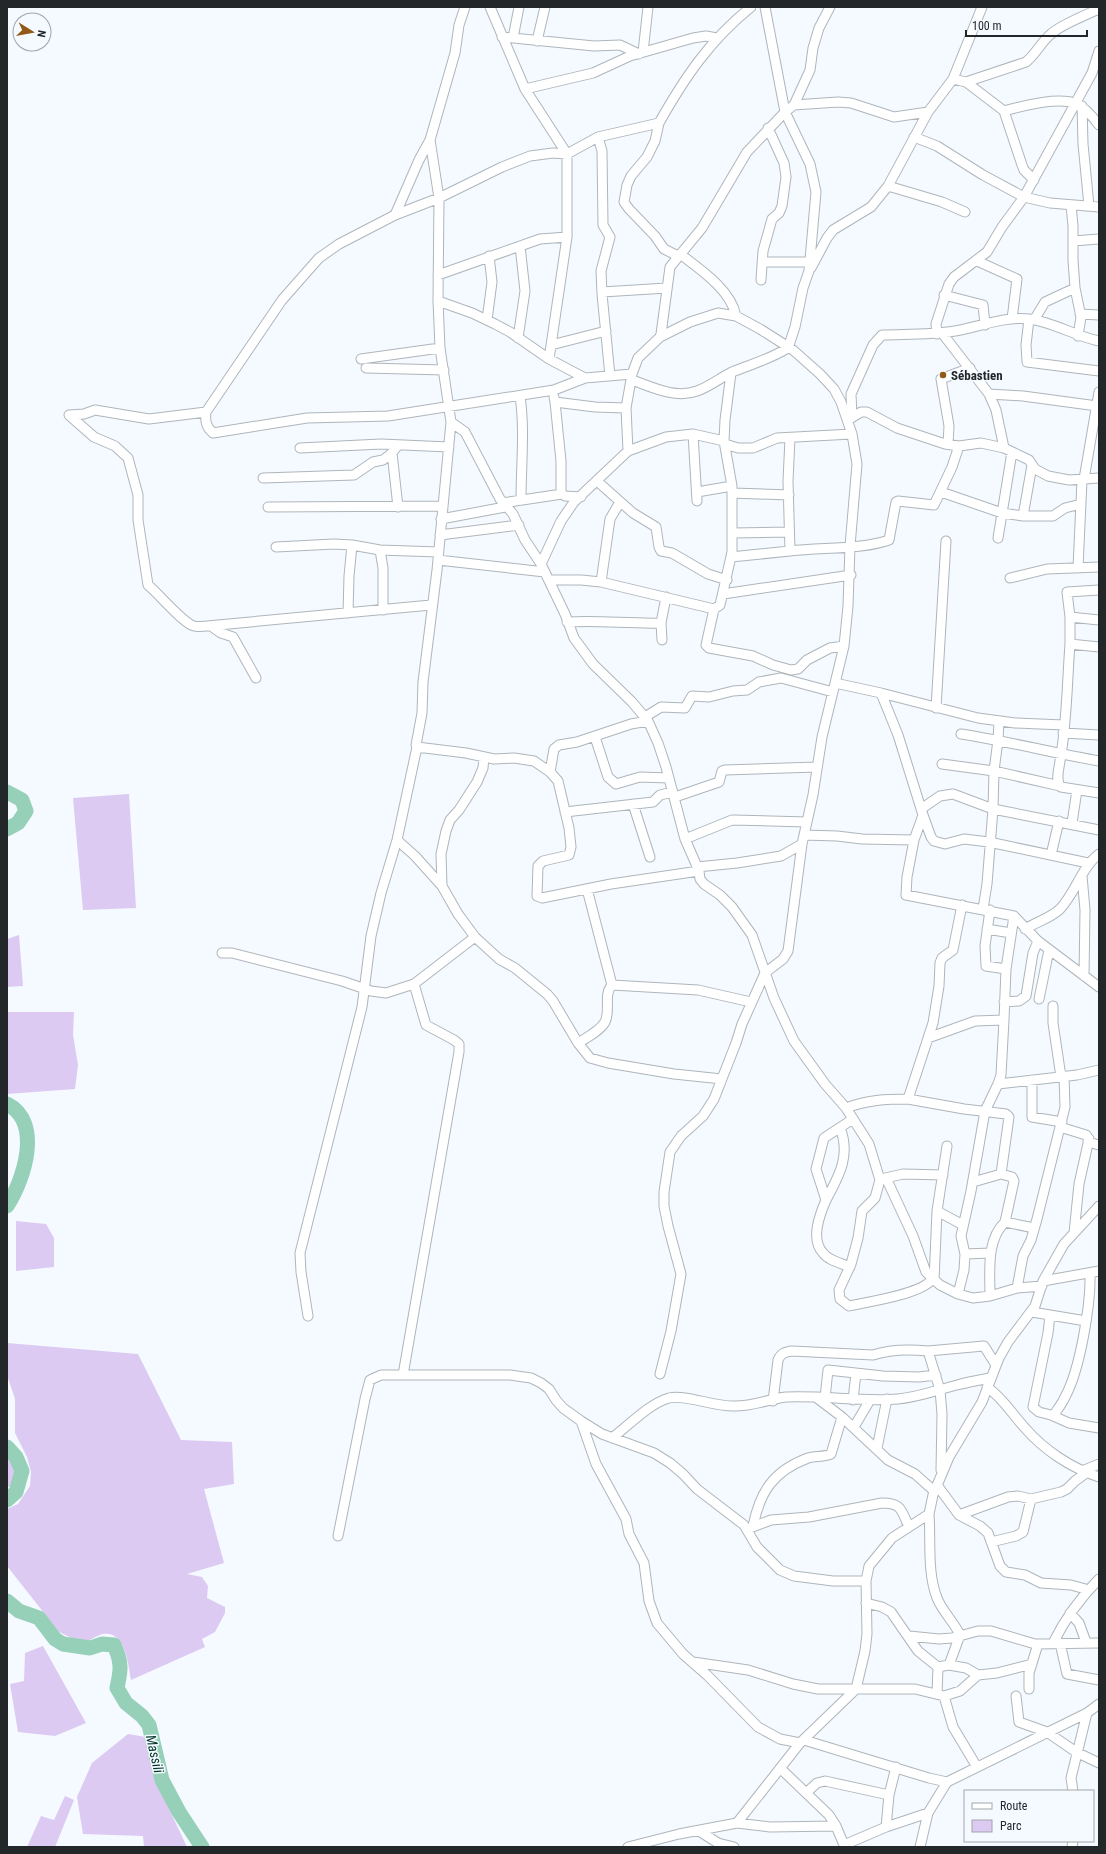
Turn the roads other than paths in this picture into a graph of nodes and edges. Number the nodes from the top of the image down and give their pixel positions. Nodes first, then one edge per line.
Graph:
1 (465, 7) edge
2 (490, 7) edge
3 (519, 7) edge
4 (545, 7) edge
5 (648, 7) edge
6 (751, 7) edge
7 (765, 7) edge
8 (830, 7) edge
9 (982, 7) edge
10 (1099, 9) edge
11 (502, 37) junction
12 (513, 38) junction
13 (717, 38) junction
14 (537, 41) junction
15 (1099, 51) edge
16 (641, 53) junction
17 (953, 79) junction
18 (966, 82) junction
19 (525, 89) junction
20 (794, 105) junction
21 (1079, 105) junction
22 (1004, 111) junction
23 (785, 112) junction
24 (928, 112) junction
25 (659, 123) junction
26 (1099, 125) edge
27 (768, 128) junction
28 (598, 137) junction
29 (914, 137) junction
30 (430, 140) junction
31 (568, 154) junction
32 (1034, 180) junction
33 (888, 186) junction
34 (1024, 197) junction
35 (439, 198) junction
36 (1071, 205) junction
37 (1089, 206) junction
38 (1099, 207) edge
39 (965, 212) dead end
40 (395, 215) junction
41 (567, 237) junction
42 (1099, 239) edge
43 (1073, 241) junction
44 (520, 246) junction
45 (679, 255) junction
46 (489, 256) junction
47 (978, 261) junction
48 (762, 262) junction
49 (809, 267) junction
50 (438, 275) junction
51 (761, 280) dead end
52 (667, 288) junction
53 (1075, 288) junction
54 (602, 292) junction
55 (944, 295) junction
56 (438, 301) junction
57 (1080, 314) junction
58 (1099, 314) edge
59 (736, 316) junction
60 (1012, 319) junction
61 (487, 320) junction
62 (1031, 320) junction
63 (985, 325) junction
64 (606, 331) junction
65 (940, 333) junction
66 (1078, 336) junction
67 (518, 338) junction
68 (660, 338) junction
69 (1099, 341) edge
70 (551, 345) junction
71 (440, 348) junction
72 (788, 348) junction
73 (361, 359) dead end
74 (549, 359) junction
75 (366, 368) dead end
76 (970, 368) junction
77 (444, 370) junction
78 (1099, 371) edge
79 (731, 373) junction
80 (610, 376) junction
81 (632, 377) junction
82 (585, 378) junction
83 (554, 390) junction
84 (1099, 392) edge
85 (989, 394) junction
86 (520, 396) junction
87 (555, 402) junction
88 (450, 407) junction
89 (626, 408) junction
90 (1097, 410) edge
91 (206, 412) junction
92 (850, 418) junction
93 (451, 422) junction
94 (693, 434) junction
95 (852, 434) junction
96 (790, 438) junction
97 (724, 442) junction
98 (948, 444) junction
99 (398, 445) junction
100 (449, 446) junction
101 (959, 446) junction
102 (300, 448) dead end
103 (1008, 450) junction
104 (628, 452) junction
105 (392, 453) junction
106 (1032, 465) junction
107 (263, 478) dead end
108 (1099, 478) edge
109 (1083, 480) junction
110 (597, 482) junction
111 (732, 489) junction
112 (941, 492) junction
113 (562, 494) junction
114 (789, 495) junction
115 (581, 497) junction
116 (521, 500) junction
117 (620, 502) junction
118 (1081, 504) junction
119 (503, 505) junction
120 (442, 506) junction
121 (268, 507) dead end
122 (398, 507) junction
123 (1002, 513) junction
124 (1023, 516) junction
125 (441, 519) junction
126 (519, 525) junction
127 (789, 532) junction
128 (732, 533) junction
129 (440, 535) junction
130 (998, 538) dead end
131 (946, 541) dead end
132 (352, 545) junction
133 (850, 546) junction
134 (276, 547) dead end
135 (380, 550) junction
136 (790, 551) junction
137 (438, 556) junction
138 (731, 557) junction
139 (1099, 567) edge
140 (1078, 568) junction
141 (545, 572) junction
142 (850, 575) junction
143 (1010, 578) dead end
144 (727, 580) junction
145 (601, 582) junction
146 (1099, 590) edge
147 (723, 594) junction
148 (666, 597) junction
149 (432, 605) junction
150 (714, 609) junction
151 (383, 610) junction
152 (348, 613) junction
153 (1070, 616) junction
154 (1099, 620) edge
155 (567, 622) junction
156 (662, 623) junction
157 (211, 626) junction
158 (662, 640) dead end
159 (1070, 644) junction
160 (844, 646) junction
161 (1099, 647) edge
162 (256, 678) dead end
163 (835, 683) junction
164 (833, 692) junction
165 (881, 693) junction
166 (936, 708) junction
167 (647, 719) junction
168 (999, 721) junction
169 (1064, 729) junction
170 (960, 734) dead end
171 (1099, 735) edge
172 (595, 737) junction
173 (998, 740) junction
174 (417, 747) junction
175 (1061, 754) junction
176 (484, 756) junction
177 (1099, 761) edge
178 (942, 764) dead end
179 (816, 766) junction
180 (994, 771) junction
181 (550, 772) junction
182 (669, 778) junction
183 (1060, 786) junction
184 (1076, 790) junction
185 (1099, 793) edge
186 (674, 794) junction
187 (633, 804) junction
188 (993, 809) junction
189 (565, 812) junction
190 (922, 812) junction
191 (1059, 821) junction
192 (807, 822) junction
193 (1072, 823) junction
194 (1099, 830) edge
195 (685, 839) junction
196 (397, 840) junction
197 (803, 840) junction
198 (914, 840) junction
199 (990, 842) junction
200 (1099, 854) edge
201 (1051, 855) junction
202 (650, 857) dead end
203 (1088, 863) junction
204 (698, 869) junction
205 (1082, 876) junction
206 (442, 886) junction
207 (587, 889) junction
208 (962, 905) junction
209 (987, 909) junction
210 (1014, 916) junction
211 (1025, 928) junction
212 (987, 929) junction
213 (1011, 933) junction
214 (475, 937) junction
215 (1038, 941) junction
216 (1049, 950) junction
217 (222, 953) dead end
218 (1006, 969) junction
219 (765, 972) junction
220 (1084, 976) junction
221 (414, 984) junction
222 (612, 985) junction
223 (1099, 987) edge
224 (365, 989) junction
225 (1039, 999) dead end
226 (751, 1002) junction
227 (1004, 1002) junction
228 (1053, 1006) dead end
229 (1004, 1020) junction
230 (928, 1038) junction
231 (578, 1044) junction
232 (1099, 1070) edge
233 (1062, 1077) junction
234 (722, 1078) junction
235 (1032, 1080) junction
236 (998, 1084) junction
237 (908, 1099) junction
238 (846, 1108) junction
239 (985, 1111) junction
240 (853, 1119) junction
241 (1061, 1125) junction
242 (840, 1128) junction
243 (1088, 1142) junction
244 (1099, 1145) edge
245 (947, 1146) dead end
246 (1001, 1174) junction
247 (943, 1175) junction
248 (883, 1179) junction
249 (973, 1182) junction
250 (826, 1200) junction
251 (1099, 1206) edge
252 (937, 1211) junction
253 (1005, 1222) junction
254 (963, 1225) junction
255 (1034, 1228) junction
256 (1074, 1233) junction
257 (965, 1254) junction
258 (990, 1254) junction
259 (850, 1267) junction
260 (1099, 1271) edge
261 (1090, 1273) junction
262 (933, 1280) junction
263 (1043, 1283) junction
264 (1017, 1288) junction
265 (958, 1294) junction
266 (990, 1296) junction
267 (1032, 1312) junction
268 (1050, 1315) junction
269 (308, 1316) dead end
270 (1086, 1321) junction
271 (928, 1351) junction
272 (996, 1365) junction
273 (856, 1373) junction
274 (660, 1374) dead end
275 (403, 1375) junction
276 (936, 1375) junction
277 (989, 1382) junction
278 (940, 1390) junction
279 (821, 1398) junction
280 (887, 1399) junction
281 (773, 1400) junction
282 (853, 1400) junction
283 (870, 1400) junction
284 (1053, 1416) junction
285 (842, 1417) junction
286 (582, 1421) junction
287 (854, 1427) junction
288 (1099, 1428) edge
289 (612, 1438) junction
290 (877, 1448) junction
291 (1099, 1464) edge
292 (1084, 1472) junction
293 (941, 1475) junction
294 (1099, 1477) edge
295 (936, 1488) junction
296 (1031, 1499) junction
297 (929, 1514) junction
298 (959, 1515) junction
299 (909, 1527) junction
300 (750, 1528) junction
301 (338, 1536) dead end
302 (991, 1542) junction
303 (1099, 1579) edge
304 (866, 1581) junction
305 (1089, 1590) junction
306 (866, 1603) junction
307 (1070, 1614) junction
308 (960, 1635) junction
309 (909, 1636) junction
310 (1086, 1642) junction
311 (1056, 1643) junction
312 (1099, 1643) edge
313 (1038, 1644) junction
314 (693, 1662) junction
315 (1032, 1664) junction
316 (949, 1665) junction
317 (938, 1667) junction
318 (978, 1675) junction
319 (1099, 1680) edge
320 (856, 1689) junction
321 (1029, 1689) dead end
322 (941, 1695) junction
323 (1016, 1696) dead end
324 (1098, 1702) edge
325 (1087, 1713) junction
326 (1047, 1732) junction
327 (802, 1742) junction
328 (1076, 1752) junction
329 (1099, 1763) edge
330 (896, 1767) junction
331 (977, 1767) junction
332 (780, 1768) junction
333 (947, 1782) junction
334 (1072, 1790) edge
335 (807, 1792) junction
336 (889, 1795) junction
337 (928, 1813) junction
338 (737, 1823) junction
339 (836, 1826) junction
340 (886, 1827) junction
341 (699, 1831) junction
342 (843, 1846) edge
343 (628, 1847) edge
344 (734, 1847) edge
345 (920, 1847) edge

1 - 30 street
2 - 11 street
3 - 12 street
4 - 14 street
5 - 16 street
6 - 13 street
7 - 23 street
8 - 20 street
9 - 17 street
10 - 18 street
11 - 12 street
11 - 19 street
12 - 14 street
13 - 16 street
13 - 25 street
14 - 16 street
15 - 21 street
16 - 19 street
17 - 18 street
17 - 24 street
18 - 22 street
19 - 31 street
20 - 23 street
20 - 24 street
21 - 22 street
21 - 26 street
21 - 32 street
21 - 37 street
22 - 32 street
23 - 27 street
23 - 49 street
24 - 29 street
25 - 28 street
25 - 45 street
27 - 45 street
27 - 48 street
28 - 31 street
28 - 54 street
29 - 33 street
29 - 34 street
30 - 35 street
30 - 40 street
31 - 35 street
31 - 41 street
32 - 34 street
33 - 39 street
33 - 49 street
34 - 36 street
34 - 47 street
35 - 40 street
35 - 50 street
36 - 37 street
36 - 43 street
37 - 38 street
40 - 91 street
41 - 44 street
41 - 70 street
42 - 43 street
43 - 53 street
44 - 46 street
44 - 67 street
45 - 52 street
45 - 59 street
46 - 50 street
46 - 61 street
47 - 55 street
47 - 60 street
48 - 49 street
48 - 51 street
49 - 72 street
50 - 56 street
52 - 54 street
52 - 68 street
53 - 57 street
53 - 62 street
54 - 64 street
55 - 63 street
55 - 65 street
56 - 61 street
56 - 71 street
57 - 58 street
57 - 66 street
59 - 68 street
59 - 72 street
60 - 62 street
60 - 63 street
61 - 67 street
62 - 66 street
62 - 78 street
63 - 65 street
64 - 70 street
64 - 80 street
65 - 76 street
65 - 92 street
66 - 69 street
67 - 74 street
68 - 81 street
70 - 74 street
71 - 73 street
71 - 77 street
72 - 79 street
72 - 92 street
74 - 82 street
75 - 77 street
76 - 85 street
76 - 98 street
77 - 88 street
79 - 81 street
79 - 97 street
80 - 81 street
80 - 82 street
81 - 89 street
82 - 83 street
83 - 86 street
83 - 87 street
84 - 90 street
85 - 90 street
85 - 103 street
86 - 88 street
86 - 116 street
87 - 89 street
87 - 113 street
88 - 91 street
88 - 93 street
89 - 104 street
90 - 109 street
91 - 157 street
92 - 95 street
92 - 98 street
93 - 100 street
93 - 119 street
94 - 97 street
94 - 104 street
94 - 111 street
95 - 96 street
95 - 133 street
96 - 97 street
96 - 114 street
97 - 111 street
98 - 101 street
99 - 100 street
99 - 102 street
99 - 105 street
100 - 120 street
101 - 103 street
101 - 112 street
103 - 106 street
103 - 123 street
104 - 110 street
105 - 107 street
105 - 122 street
106 - 109 street
106 - 124 street
108 - 109 street
109 - 118 street
110 - 115 street
110 - 117 street
111 - 114 street
111 - 128 street
112 - 123 street
112 - 133 street
113 - 115 street
113 - 116 street
114 - 127 street
115 - 141 street
116 - 119 street
117 - 144 street
117 - 145 street
118 - 124 street
118 - 140 street
119 - 125 street
119 - 126 street
120 - 122 street
120 - 125 street
121 - 122 street
123 - 124 street
123 - 130 street
125 - 129 street
126 - 129 street
126 - 141 street
127 - 128 street
127 - 136 street
128 - 138 street
129 - 137 street
131 - 166 street
132 - 134 street
132 - 135 street
132 - 152 street
133 - 136 street
133 - 142 street
135 - 137 street
135 - 151 street
136 - 138 street
137 - 141 street
137 - 149 street
138 - 144 street
139 - 140 street
140 - 143 street
141 - 145 street
141 - 155 street
142 - 147 street
142 - 160 street
144 - 147 street
145 - 148 street
146 - 153 street
147 - 150 street
148 - 150 street
148 - 156 street
149 - 151 street
149 - 174 street
150 - 160 street
151 - 152 street
152 - 157 street
153 - 154 street
153 - 159 street
155 - 156 street
155 - 167 street
156 - 158 street
157 - 162 street
159 - 161 street
159 - 169 street
160 - 163 street
163 - 164 street
163 - 165 street
164 - 167 street
164 - 179 street
165 - 166 street
165 - 190 street
166 - 168 street
167 - 172 street
167 - 182 street
168 - 169 street
168 - 173 street
169 - 171 street
169 - 175 street
170 - 173 street
172 - 181 street
172 - 182 street
173 - 175 street
173 - 180 street
174 - 176 street
174 - 196 street
175 - 177 street
175 - 183 street
176 - 181 street
176 - 206 street
178 - 180 street
179 - 186 street
179 - 192 street
180 - 183 street
180 - 188 street
181 - 189 street
182 - 186 street
183 - 184 street
184 - 185 street
184 - 193 street
186 - 187 street
186 - 195 street
187 - 189 street
187 - 202 street
188 - 190 street
188 - 191 street
188 - 199 street
189 - 207 street
190 - 198 street
190 - 199 street
191 - 193 street
191 - 201 street
192 - 195 street
192 - 197 street
193 - 194 street
195 - 204 street
196 - 206 street
196 - 224 street
197 - 198 street
197 - 204 street
197 - 219 street
198 - 208 street
199 - 201 street
199 - 209 street
200 - 203 street
201 - 203 street
203 - 205 street
204 - 207 street
204 - 219 street
205 - 211 street
205 - 220 street
206 - 214 street
207 - 222 street
208 - 209 street
208 - 230 street
209 - 210 street
209 - 212 street
210 - 211 street
210 - 213 street
211 - 215 street
212 - 213 street
212 - 218 street
213 - 218 street
214 - 221 street
214 - 231 street
215 - 216 street
215 - 227 street
216 - 220 street
216 - 225 street
217 - 224 street
218 - 227 street
219 - 226 street
219 - 238 street
220 - 223 street
221 - 224 street
221 - 275 street
222 - 226 street
222 - 231 street
224 - 269 street
226 - 234 street
227 - 229 street
228 - 233 street
229 - 230 street
229 - 236 street
230 - 237 street
231 - 234 street
232 - 233 street
233 - 235 street
233 - 241 street
234 - 274 street
235 - 236 street
235 - 241 street
236 - 239 street
237 - 238 street
237 - 239 street
238 - 240 street
239 - 246 street
239 - 249 street
240 - 242 street
240 - 248 street
241 - 243 street
241 - 255 street
242 - 250 street
242 - 250 street
243 - 244 street
243 - 256 street
245 - 247 street
246 - 249 street
246 - 253 street
247 - 248 street
247 - 252 street
248 - 259 street
248 - 262 street
249 - 254 street
250 - 259 street
251 - 256 street
252 - 254 street
252 - 262 street
253 - 255 street
253 - 258 street
254 - 257 street
255 - 264 street
256 - 263 street
257 - 258 street
257 - 265 street
258 - 266 street
259 - 262 street
260 - 261 street
261 - 263 street
261 - 270 street
262 - 265 street
263 - 264 street
263 - 267 street
264 - 266 street
265 - 266 street
267 - 268 street
267 - 272 street
268 - 270 street
268 - 284 street
270 - 284 street
271 - 272 street
271 - 276 street
271 - 281 street
272 - 277 street
273 - 276 street
273 - 279 street
273 - 282 street
275 - 286 street
275 - 301 street
276 - 278 street
277 - 278 street
277 - 292 street
277 - 293 street
278 - 280 street
278 - 293 street
279 - 281 street
279 - 282 street
279 - 285 street
280 - 283 street
280 - 290 street
281 - 289 street
282 - 283 street
283 - 287 street
284 - 288 street
285 - 287 street
285 - 300 street
286 - 289 street
286 - 314 street
287 - 290 street
289 - 300 street
290 - 295 street
291 - 292 street
292 - 294 street
292 - 296 street
293 - 295 street
295 - 297 street
295 - 298 street
296 - 298 street
296 - 302 street
297 - 299 street
297 - 308 street
298 - 302 street
299 - 300 street
299 - 304 street
300 - 304 street
302 - 305 street
303 - 305 street
304 - 306 street
305 - 307 street
306 - 309 street
306 - 320 street
307 - 310 street
307 - 311 street
308 - 309 street
308 - 313 street
308 - 316 street
309 - 317 street
310 - 311 street
310 - 312 street
311 - 313 street
311 - 319 street
313 - 315 street
314 - 320 street
314 - 327 street
315 - 318 street
315 - 321 street
316 - 317 street
316 - 318 street
317 - 322 street
318 - 322 street
320 - 322 street
320 - 327 street
322 - 331 street
323 - 326 street
324 - 325 street
325 - 326 street
325 - 328 street
326 - 328 street
326 - 331 street
327 - 330 street
327 - 332 street
328 - 329 street
328 - 334 street
330 - 333 street
330 - 336 street
331 - 333 street
332 - 335 street
332 - 338 street
333 - 337 street
335 - 336 street
335 - 339 street
336 - 340 street
337 - 340 street
337 - 345 street
338 - 339 street
338 - 341 street
339 - 342 street
340 - 342 street
341 - 343 street
341 - 344 street

